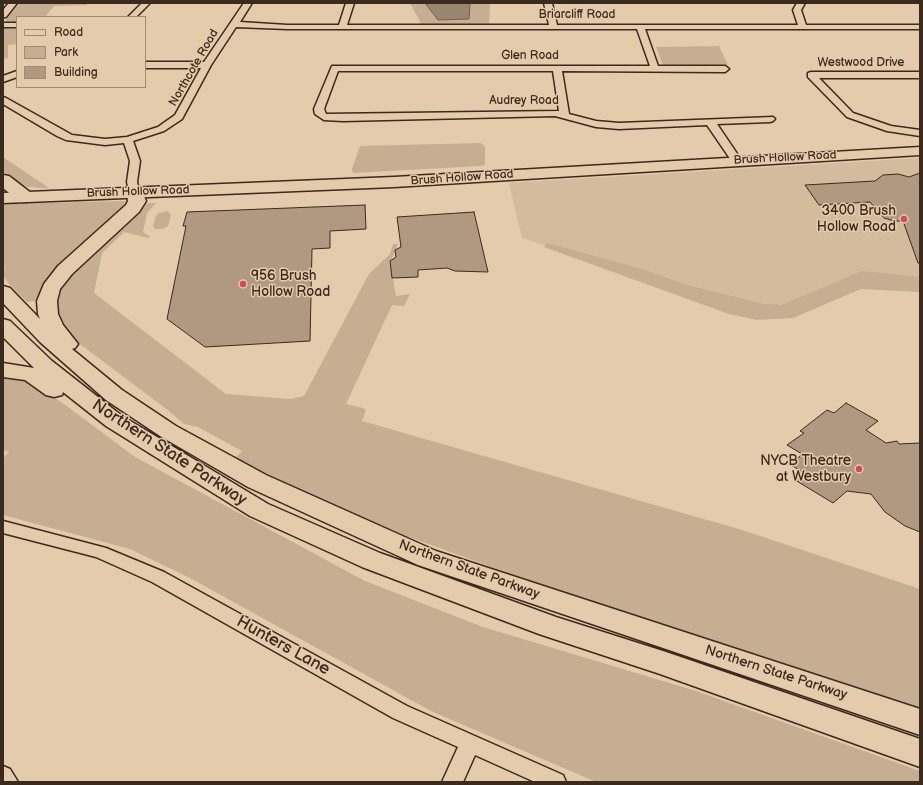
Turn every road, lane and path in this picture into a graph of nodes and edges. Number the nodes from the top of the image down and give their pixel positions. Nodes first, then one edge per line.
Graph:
1 (13, 3) edge
2 (146, 3) edge
3 (248, 3) edge
4 (350, 3) edge
5 (548, 3) edge
6 (801, 3) edge
7 (3, 15) edge
8 (133, 16) edge
9 (234, 24) junction
10 (3, 25) edge
11 (16, 25) edge
12 (342, 27) junction
13 (554, 27) junction
14 (640, 27) junction
15 (803, 27) junction
16 (920, 27) edge
17 (146, 65) edge
18 (207, 65) junction
19 (557, 68) junction
20 (656, 69) junction
21 (725, 69) dead end
22 (16, 74) edge
23 (920, 75) edge
24 (3, 79) edge
25 (3, 100) edge
26 (564, 114) junction
27 (324, 117) joint
28 (770, 119) dead end
29 (710, 122) junction
30 (920, 132) edge
31 (128, 140) junction
32 (920, 150) edge
33 (737, 161) junction
34 (3, 180) edge
35 (134, 193) junction
36 (25, 197) junction
37 (3, 198) edge
38 (3, 292) edge
39 (3, 325) edge
40 (3, 370) edge
41 (92, 378) junction
42 (114, 421) junction
43 (3, 526) edge
44 (920, 722) edge
45 (469, 743) junction
46 (920, 753) edge
47 (3, 774) edge
48 (8, 782) edge
49 (452, 782) edge
50 (556, 782) edge

1 - 7 street
2 - 8 street
3 - 9 street, Northcote Road
4 - 12 street
5 - 13 street
6 - 15 street
9 - 12 street, Briarcliff Road
9 - 18 street, Northcote Road
10 - 11 street
12 - 13 street, Briarcliff Road
13 - 14 street, Briarcliff Road
14 - 15 street, Briarcliff Road
14 - 20 street
15 - 16 street, Briarcliff Road
17 - 18 street
18 - 31 street, Northcote Road
19 - 20 street, Glen Road
19 - 26 street
19 - 27 street, Glen Road
20 - 21 street, Glen Road
22 - 24 street
23 - 30 street, Westwood Drive
25 - 31 street, Northcote Road
26 - 27 street, Audrey Road
26 - 29 street, Audrey Road
28 - 29 street, Audrey Road
29 - 33 street
31 - 35 street
32 - 33 main road, Brush Hollow Road
33 - 35 main road, Brush Hollow Road
34 - 36 highway
35 - 36 main road, Brush Hollow Road
35 - 41 highway
36 - 37 main road, Brush Hollow Road
38 - 41 highway, Northern State Parkway
39 - 42 highway, Northern State Parkway
40 - 42 highway
41 - 44 highway, Northern State Parkway
42 - 46 highway, Northern State Parkway
43 - 45 street, Hunters Lane
45 - 49 street
45 - 50 street, Hunters Lane
47 - 48 street

